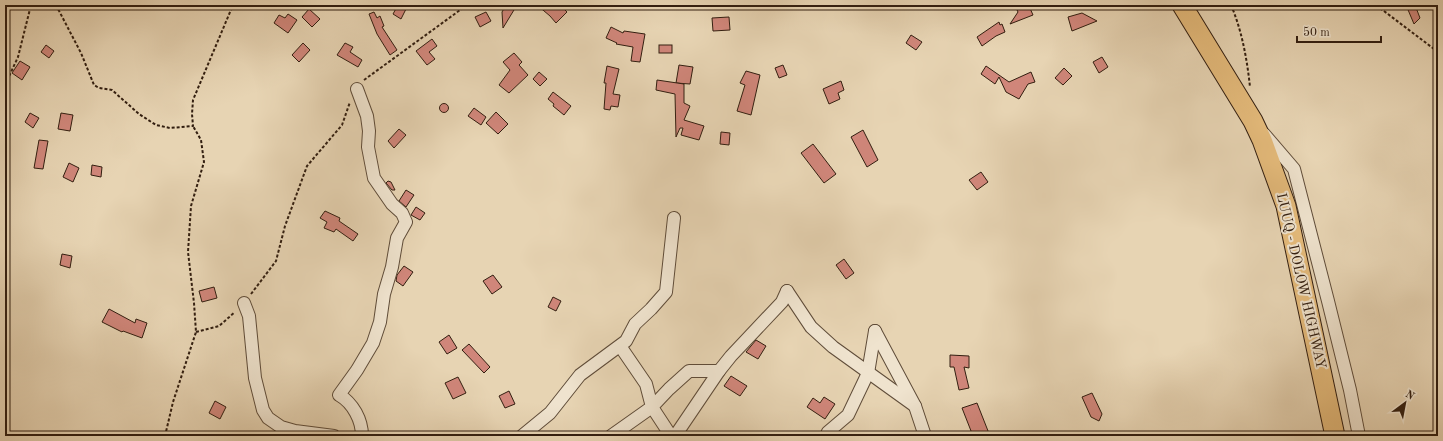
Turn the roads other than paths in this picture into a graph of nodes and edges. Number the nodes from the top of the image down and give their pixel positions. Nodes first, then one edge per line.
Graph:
1 (1182, 5) edge
2 (357, 89) road end
3 (1253, 121) junction
4 (674, 218) dead end
5 (244, 303) road end
6 (620, 346) junction
7 (720, 371) junction
8 (868, 373) junction
9 (915, 406) junction
10 (652, 407) junction
11 (284, 432) edge
12 (334, 436) edge
13 (362, 436) edge
14 (522, 436) edge
15 (611, 436) edge
16 (671, 436) edge
17 (675, 436) edge
18 (826, 436) edge
19 (925, 436) edge
20 (1335, 436) edge
21 (1359, 436) edge

1 - 3 main road, LUUQ - DOLOW HIGHWAY
2 - 13 street
3 - 20 main road, LUUQ - DOLOW HIGHWAY
3 - 21 street
4 - 6 street
5 - 11 street
6 - 10 street
6 - 14 street
7 - 8 street
7 - 10 street
7 - 17 street
8 - 9 street
8 - 9 street
8 - 18 street
9 - 19 street
10 - 15 street
10 - 16 street
11 - 12 street

